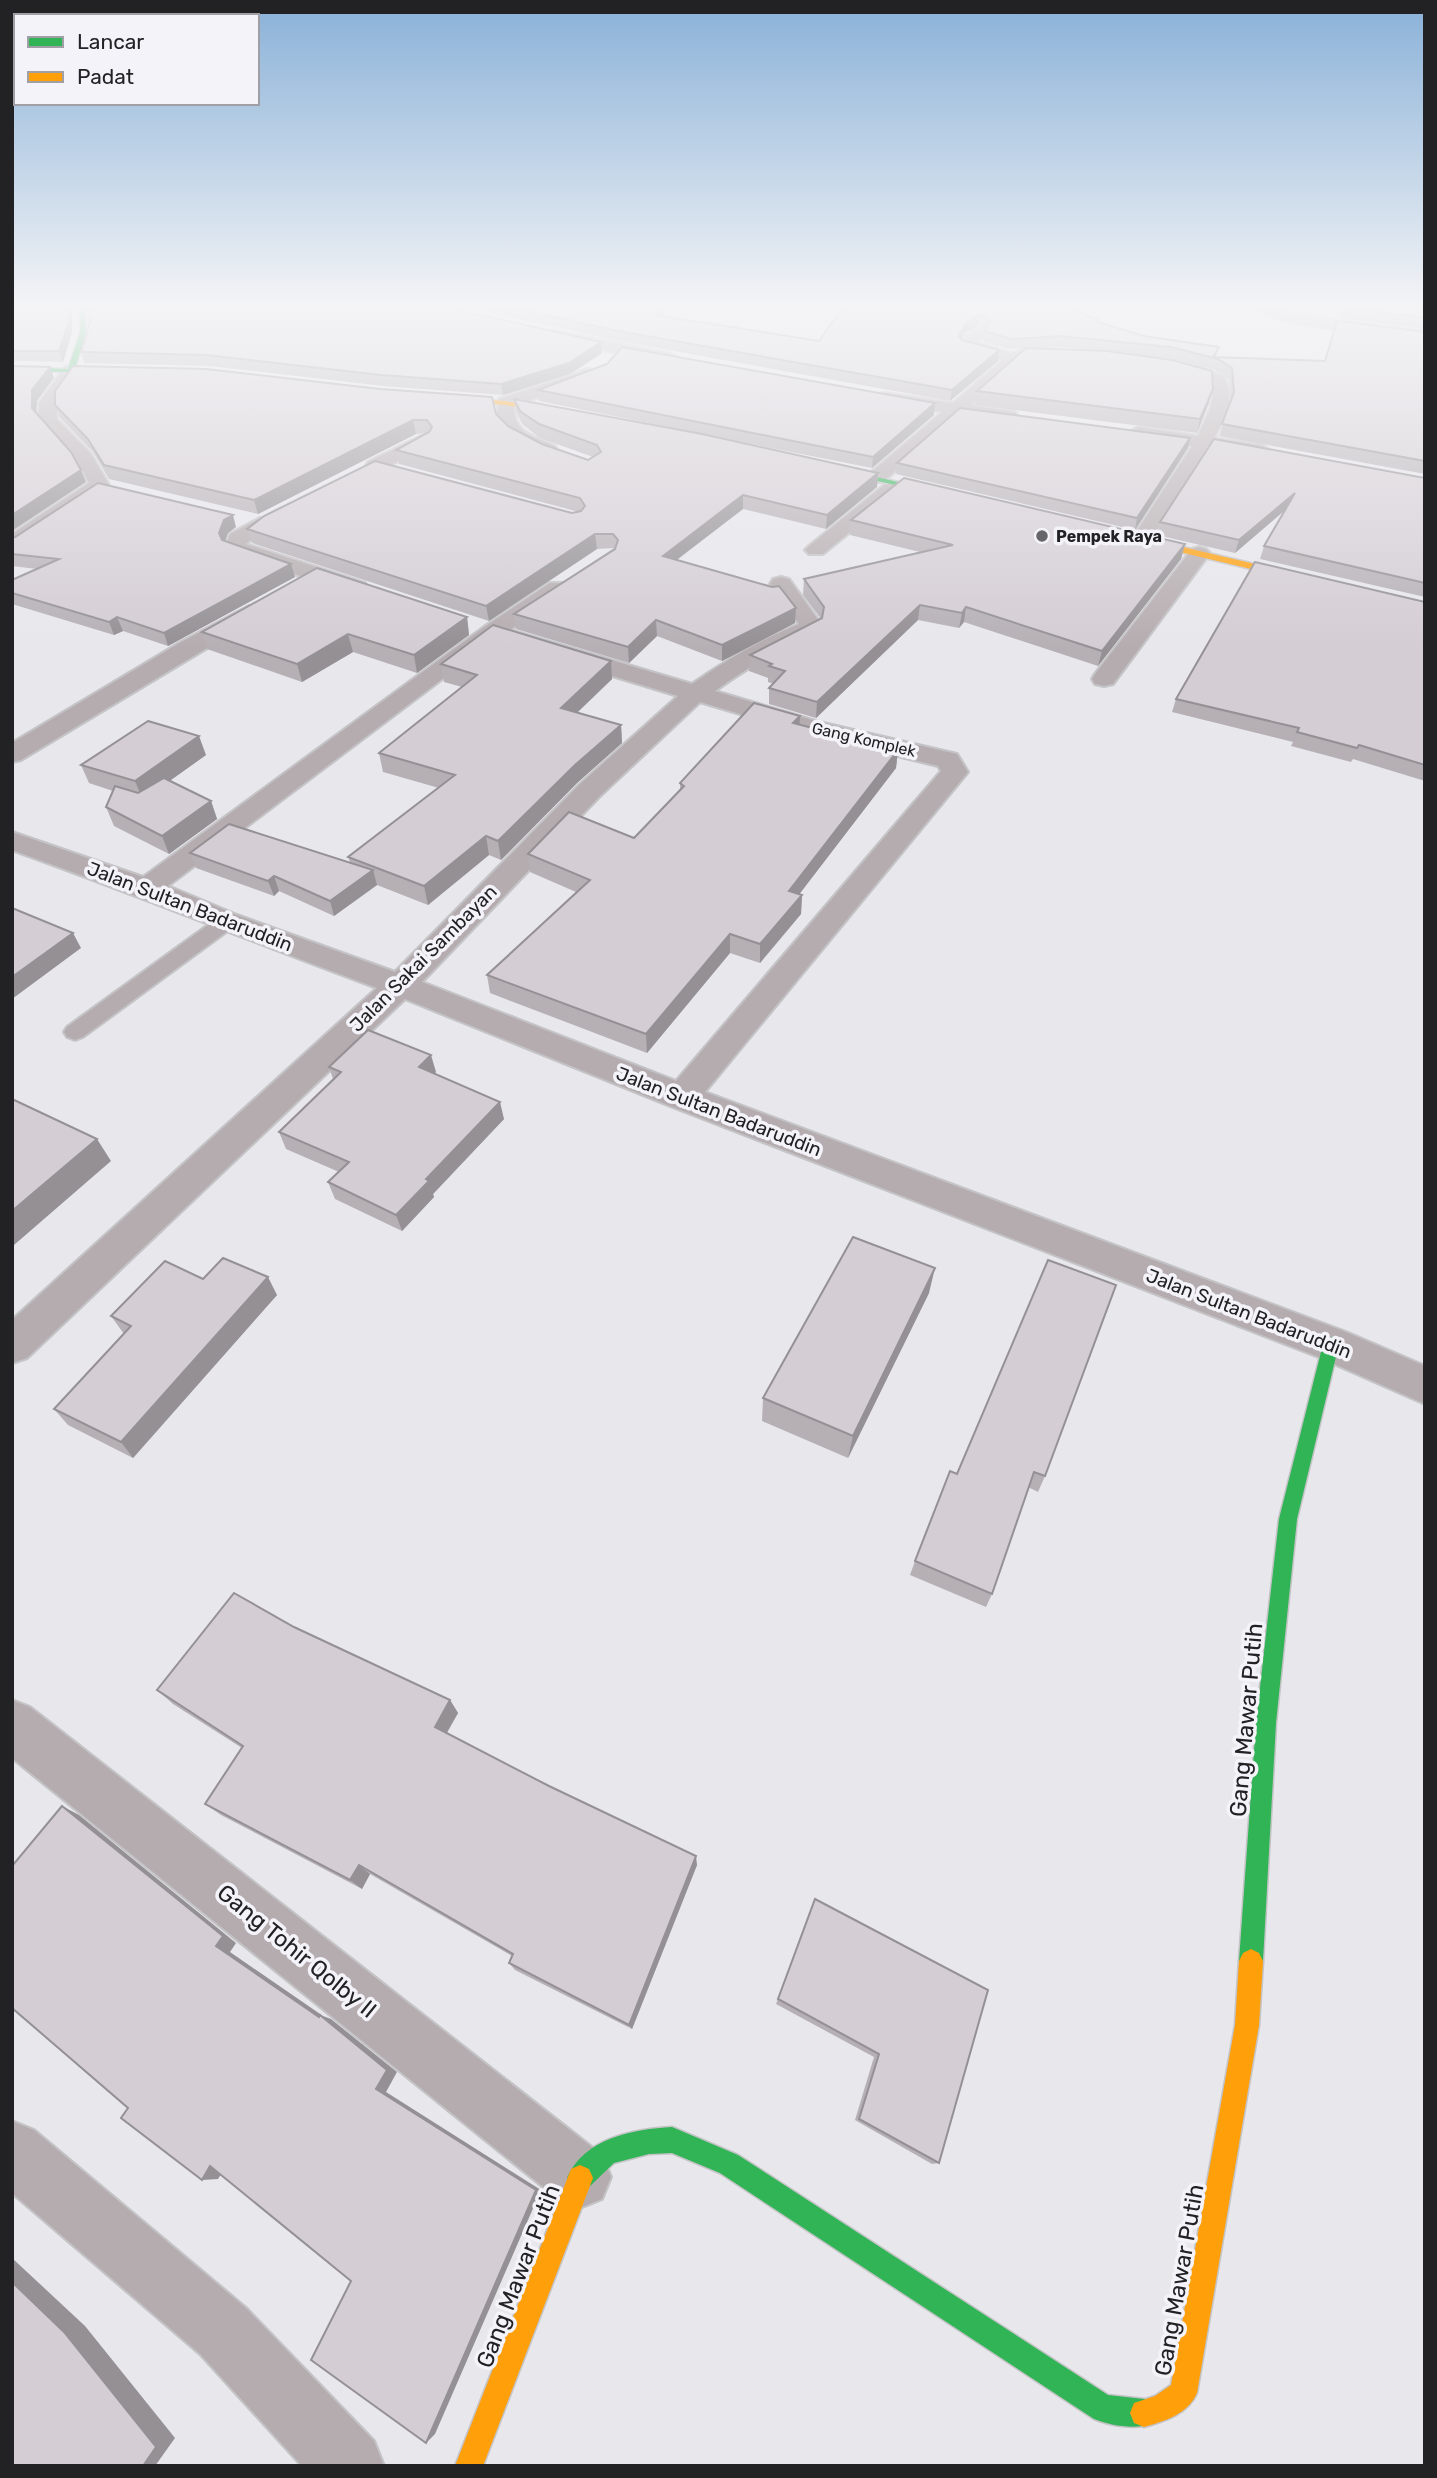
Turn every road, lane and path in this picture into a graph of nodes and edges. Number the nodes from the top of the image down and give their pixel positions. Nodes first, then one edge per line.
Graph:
1 (48, 418) edge
2 (505, 418) edge
3 (948, 418) edge
4 (1025, 418) edge
5 (1028, 418) edge
6 (1215, 418) edge
7 (1122, 430) edge
8 (423, 440) edge
9 (1203, 442) junction
10 (1283, 454) edge
11 (568, 457) edge
12 (810, 463) edge
13 (399, 473) edge
14 (876, 478) junction
15 (898, 484) junction
16 (965, 499) edge
17 (283, 513) edge
18 (1114, 533) edge
19 (1141, 540) junction
20 (12, 544) edge
21 (816, 550) dead end
22 (1199, 553) junction
23 (583, 571) edge
24 (318, 575) junction
25 (1318, 582) edge
26 (781, 584) edge
27 (295, 588) edge
28 (381, 596) edge
29 (271, 601) edge
30 (480, 629) junction
31 (1104, 679) dead end
32 (694, 694) junction
33 (12, 754) edge
34 (12, 840) edge
35 (147, 888) junction
36 (226, 922) junction
37 (400, 985) junction
38 (75, 1032) dead end
39 (682, 1097) junction
40 (1331, 1344) junction
41 (12, 1346) edge
42 (1425, 1386) edge
43 (12, 1725) edge
44 (12, 2152) edge
45 (580, 2177) junction
46 (349, 2466) edge
47 (469, 2466) edge

1 - 20 street
2 - 11 street
3 - 14 street
4 - 5 street
6 - 9 street
7 - 9 street
8 - 13 street
9 - 10 street
9 - 19 street
12 - 14 street
14 - 15 street
15 - 16 street
15 - 21 street
17 - 24 street
18 - 19 street
19 - 22 street
22 - 25 street
22 - 31 street
23 - 30 street
24 - 27 street
24 - 28 street
26 - 32 street, Jalan Sakai Sambayan
29 - 33 street
30 - 32 street, Gang Komplek
30 - 35 street
32 - 37 street, Jalan Sakai Sambayan
32 - 39 street, Gang Komplek
34 - 35 street, Jalan Sultan Badaruddin
35 - 36 street, Jalan Sultan Badaruddin
36 - 37 street, Jalan Sultan Badaruddin
36 - 38 lane
37 - 39 street, Jalan Sultan Badaruddin
37 - 41 street, Jalan Sakai Sambayan
39 - 40 street, Jalan Sultan Badaruddin
40 - 42 street, Jalan Sultan Badaruddin
40 - 45 street, Gang Mawar Putih
43 - 45 street, Gang Tohir Qolby II
44 - 46 street
45 - 47 street, Gang Mawar Putih

